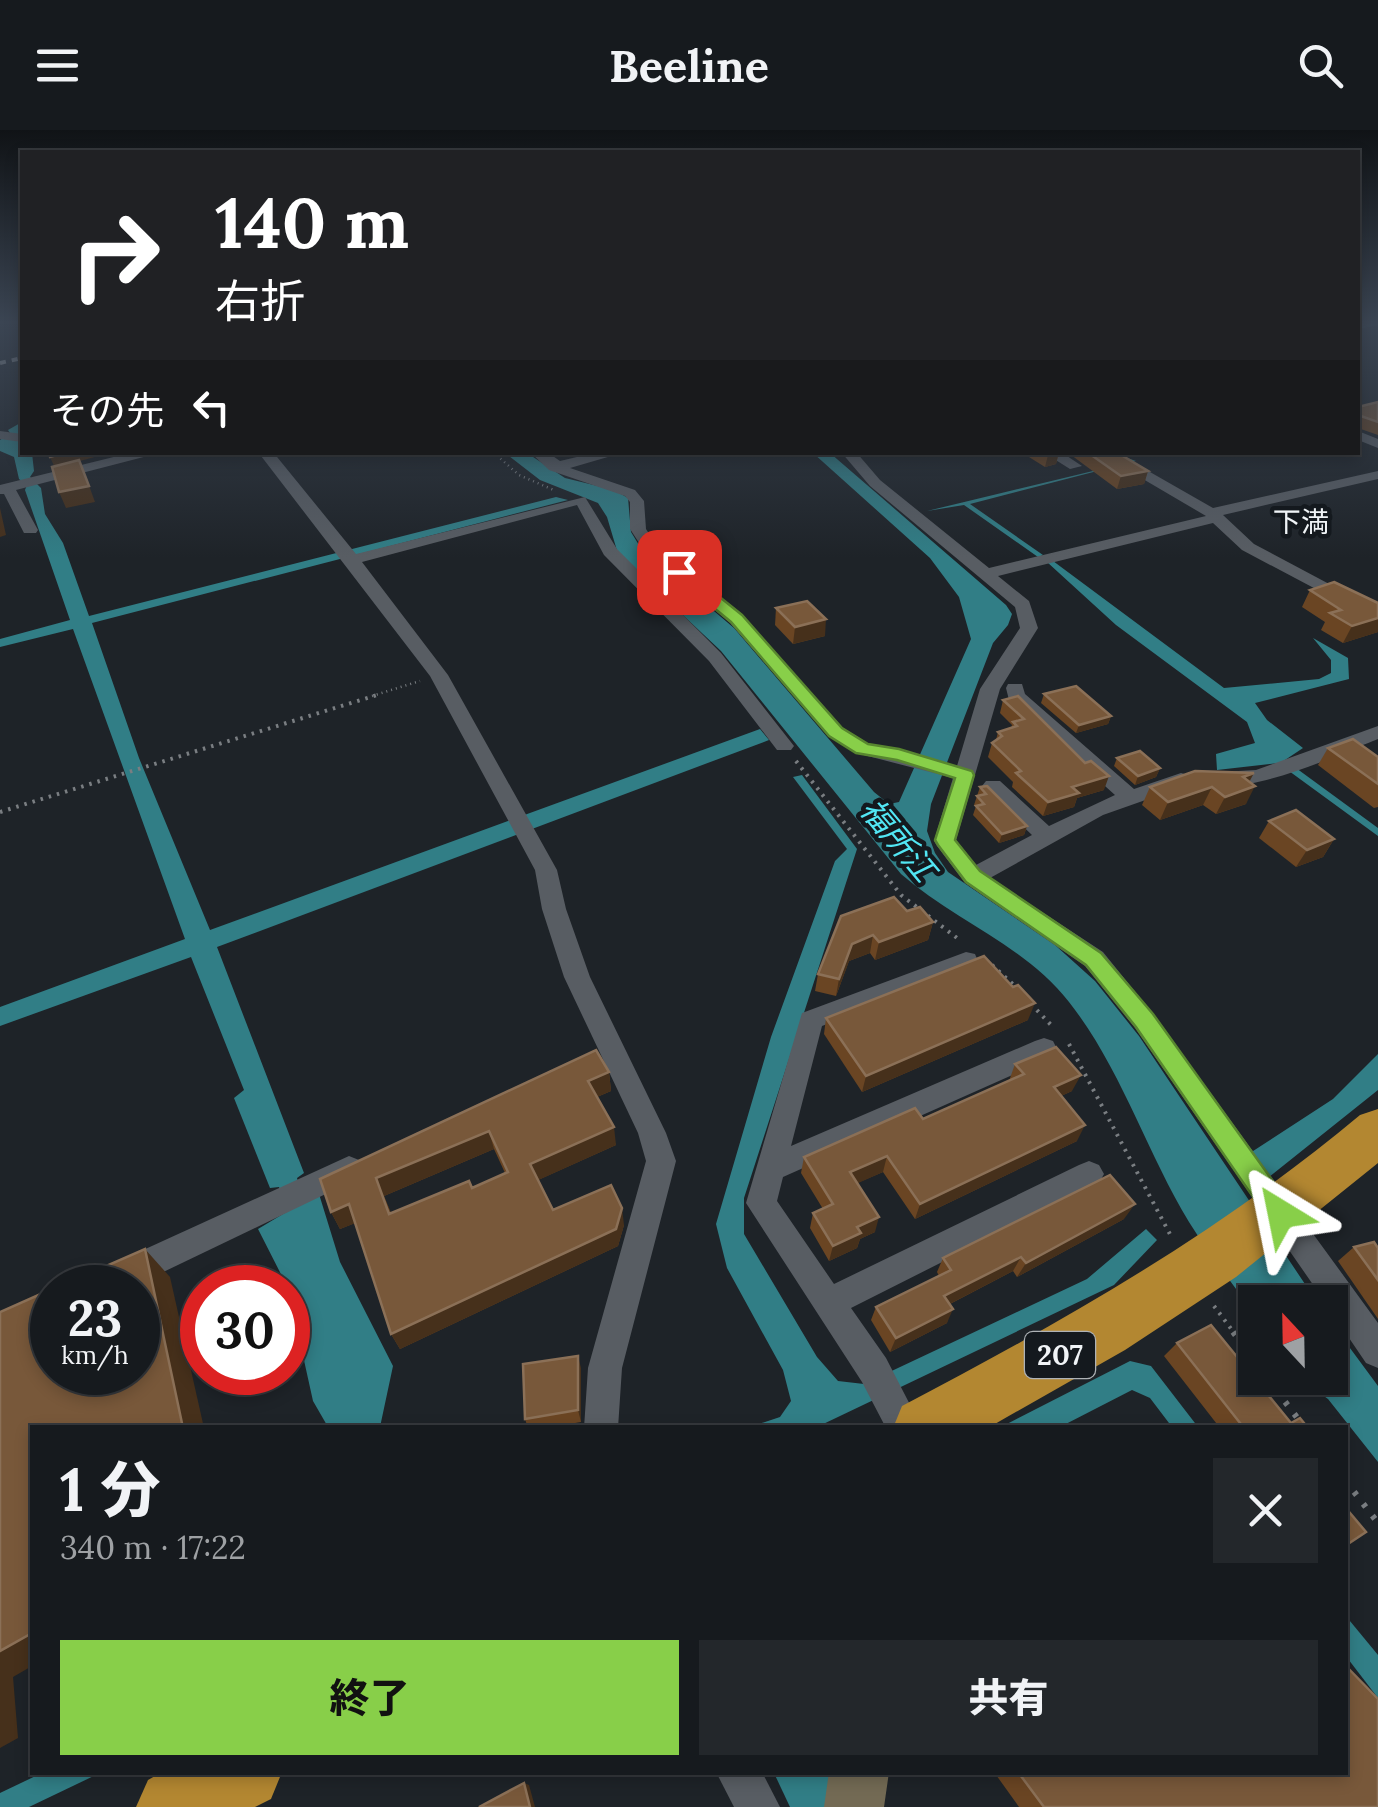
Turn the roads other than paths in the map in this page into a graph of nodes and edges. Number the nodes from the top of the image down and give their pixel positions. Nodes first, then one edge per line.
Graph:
1 (140, 455) edge
2 (266, 455) edge
3 (540, 455) edge
4 (605, 455) edge
5 (851, 455) edge
6 (1055, 455) edge
7 (1109, 455) edge
8 (1075, 466) dead end
9 (554, 467) junction
10 (1376, 477) edge
11 (9, 488) edge
12 (1214, 516) junction
13 (30, 530) dead end
14 (348, 554) junction
15 (986, 574) junction
16 (1378, 617) edge
17 (1015, 688) dead end
18 (1378, 732) edge
19 (784, 746) dead end
20 (965, 775) junction
21 (993, 786) edge
22 (1130, 797) junction
23 (1046, 836) junction
24 (973, 876) junction
25 (966, 961) edge
26 (1044, 1049) edge
27 (1378, 1131) edge
28 (372, 1158) edge
29 (770, 1168) junction
30 (1089, 1174) dead end
31 (1281, 1214) junction
32 (144, 1265) edge
33 (829, 1302) junction
34 (1378, 1350) edge
35 (907, 1419) edge
36 (602, 1425) edge
37 (238, 1775) edge
38 (739, 1775) edge
39 (859, 1775) edge
40 (174, 1807) edge
41 (758, 1807) edge
42 (854, 1807) edge

1 - 11 street
2 - 14 street
3 - 9 street
4 - 9 street
5 - 15 street
6 - 8 street
7 - 12 street
9 - 20 street
10 - 12 street
11 - 13 street
12 - 15 street
12 - 16 street
14 - 19 street
14 - 36 street
15 - 20 street
17 - 22 street
18 - 22 street
20 - 24 street
21 - 23 street
22 - 23 street
23 - 24 street
24 - 31 street
25 - 29 street
26 - 29 street
27 - 31 highway, 207
28 - 32 street
29 - 33 street
30 - 33 street
31 - 34 street
31 - 35 highway, 207
33 - 35 street
37 - 40 highway
38 - 41 street
39 - 42 street

